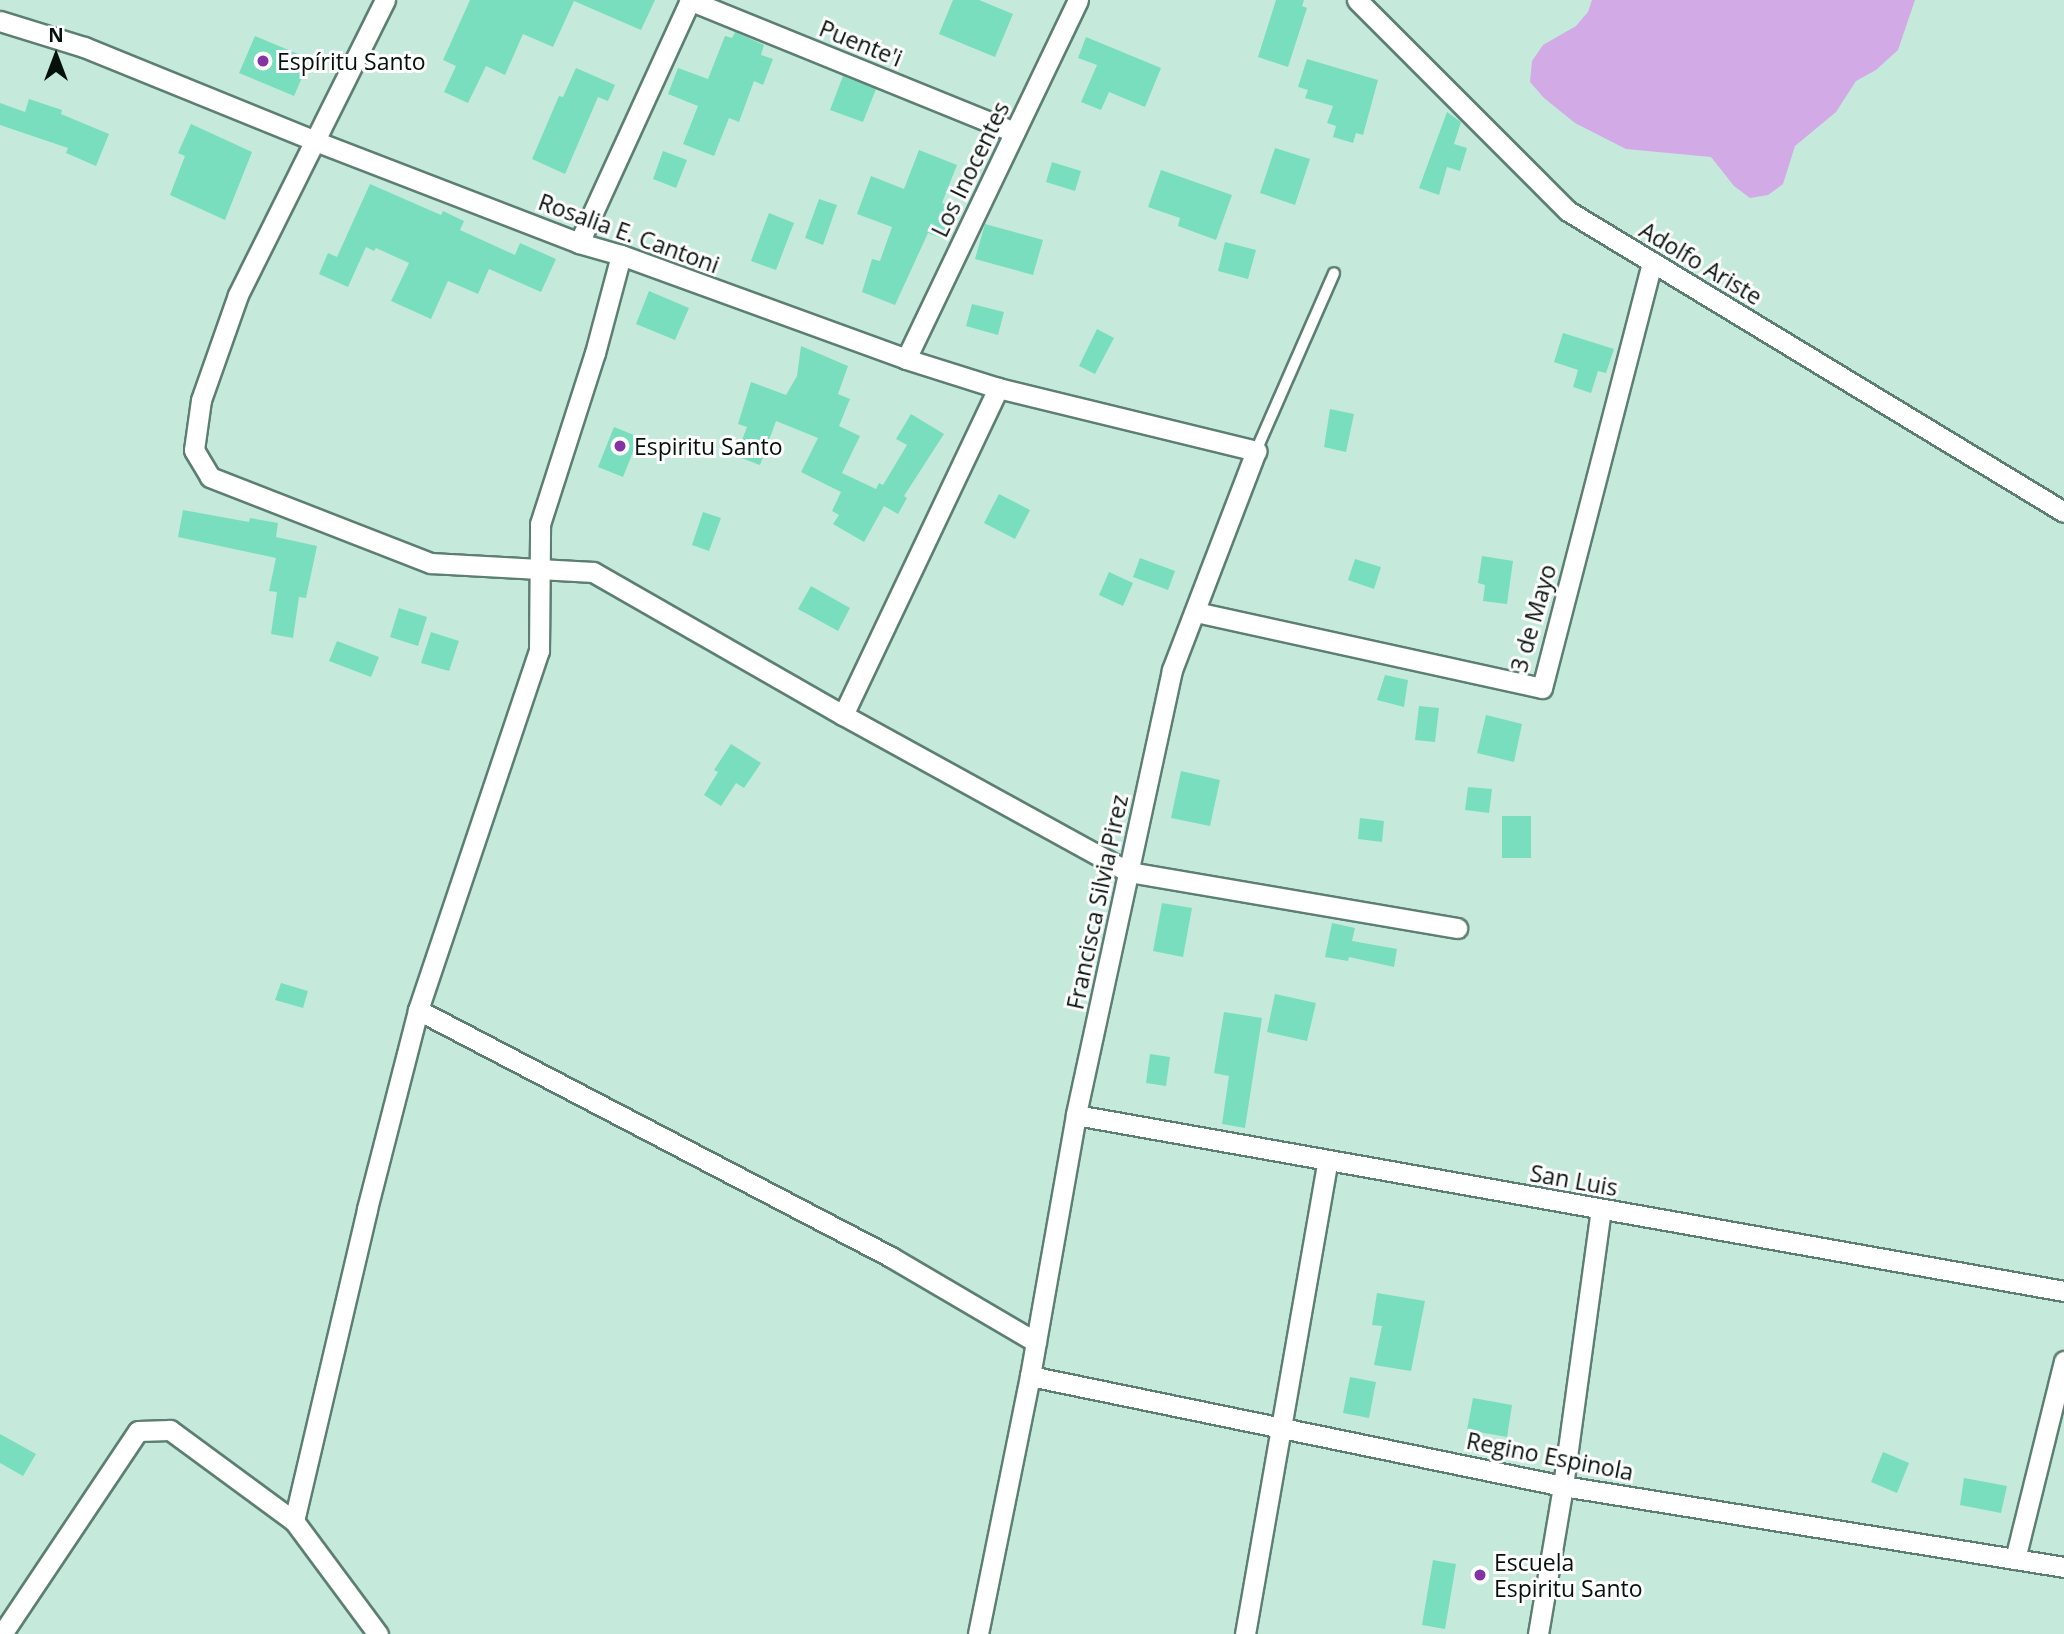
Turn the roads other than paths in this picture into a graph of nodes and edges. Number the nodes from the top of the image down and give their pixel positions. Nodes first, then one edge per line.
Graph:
1 (385, 0) edge
2 (690, 0) edge
3 (1078, 0) edge
4 (1357, 0) edge
5 (0, 21) edge
6 (1014, 132) junction
7 (314, 141) junction
8 (579, 243) junction
9 (621, 255) junction
10 (1652, 262) junction
11 (1334, 273) dead end
12 (906, 359) junction
13 (998, 388) junction
14 (1256, 451) junction
15 (2064, 512) edge
16 (540, 569) junction
17 (1196, 612) junction
18 (843, 715) junction
19 (1129, 872) junction
20 (1457, 928) dead end
21 (418, 1010) junction
22 (1076, 1115) junction
23 (1328, 1160) junction
24 (1601, 1210) junction
25 (2064, 1291) edge
26 (1036, 1342) junction
27 (2064, 1361) edge
28 (1030, 1376) junction
29 (1281, 1427) junction
30 (1563, 1486) junction
31 (294, 1521) junction
32 (2015, 1559) junction
33 (2064, 1567) edge
34 (2, 1634) edge
35 (377, 1634) edge
36 (978, 1634) edge
37 (1245, 1634) edge
38 (1538, 1634) edge

1 - 7 street
2 - 6 street, Puente'i
2 - 8 street
3 - 6 street, Los Inocentes
4 - 10 street, Adolfo Ariste
5 - 7 street, Rosalia E. Cantoni
6 - 12 street, Los Inocentes
7 - 8 street, Rosalia E. Cantoni
7 - 16 street
8 - 9 street, Rosalia E. Cantoni
9 - 12 street, Rosalia E. Cantoni
9 - 16 street
10 - 15 street, Adolfo Ariste
10 - 17 street, 3 de Mayo
11 - 14 lane
12 - 13 street, Rosalia E. Cantoni
13 - 14 street, Rosalia E. Cantoni
13 - 18 street
14 - 17 street, Francisca Silvia Pirez
16 - 18 street
16 - 21 street
17 - 19 street, Francisca Silvia Pirez
18 - 19 street
19 - 20 street
19 - 22 street, Francisca Silvia Pirez
21 - 26 street
21 - 31 street
22 - 23 street, San Luis
22 - 26 street, Francisca Silvia Pirez
23 - 24 street, San Luis
23 - 29 street
24 - 25 street, San Luis
24 - 30 street
26 - 28 street, Francisca Silvia Pirez
27 - 32 street
28 - 29 street, Regino Espinola
28 - 36 street, Francisca Silvia Pirez
29 - 30 street, Regino Espinola
29 - 37 street
30 - 32 street, Regino Espinola
30 - 38 street
31 - 34 street
31 - 35 street
32 - 33 street, Regino Espinola

